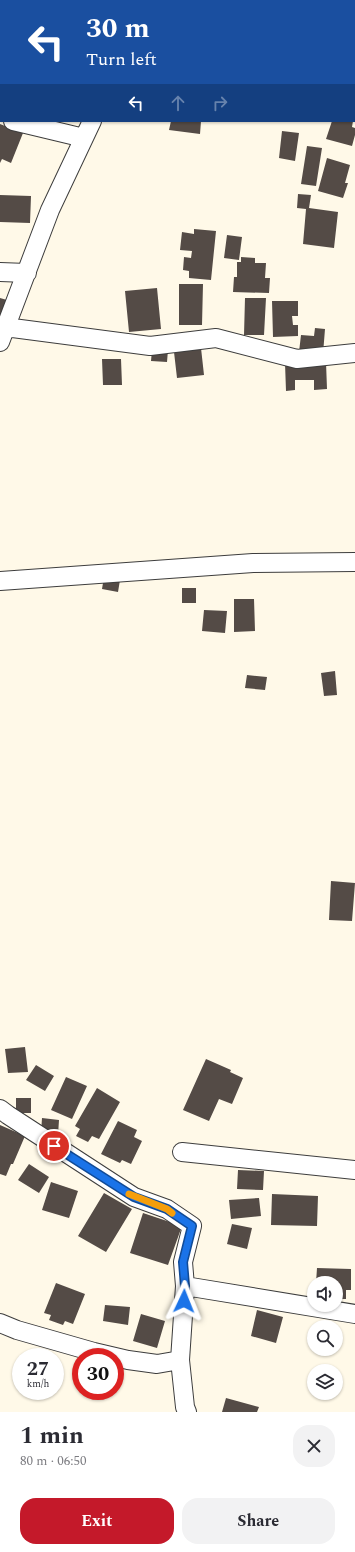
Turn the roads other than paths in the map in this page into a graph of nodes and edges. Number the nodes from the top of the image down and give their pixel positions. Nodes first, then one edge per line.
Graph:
1 (16, 122) edge
2 (92, 122) edge
3 (84, 138) junction
4 (0, 272) edge
5 (27, 273) junction
6 (3, 334) edge
7 (355, 353) edge
8 (355, 562) edge
9 (0, 581) edge
10 (0, 1108) edge
11 (182, 1152) dead end
12 (355, 1170) edge
13 (185, 1286) junction
14 (355, 1314) edge
15 (0, 1323) edge
16 (180, 1360) junction
17 (187, 1412) edge

1 - 3 street
2 - 3 street
3 - 5 street
4 - 5 street
5 - 6 street
6 - 7 street
8 - 9 street
10 - 13 street
11 - 12 street
13 - 14 street
13 - 16 street
15 - 16 street
16 - 17 street

